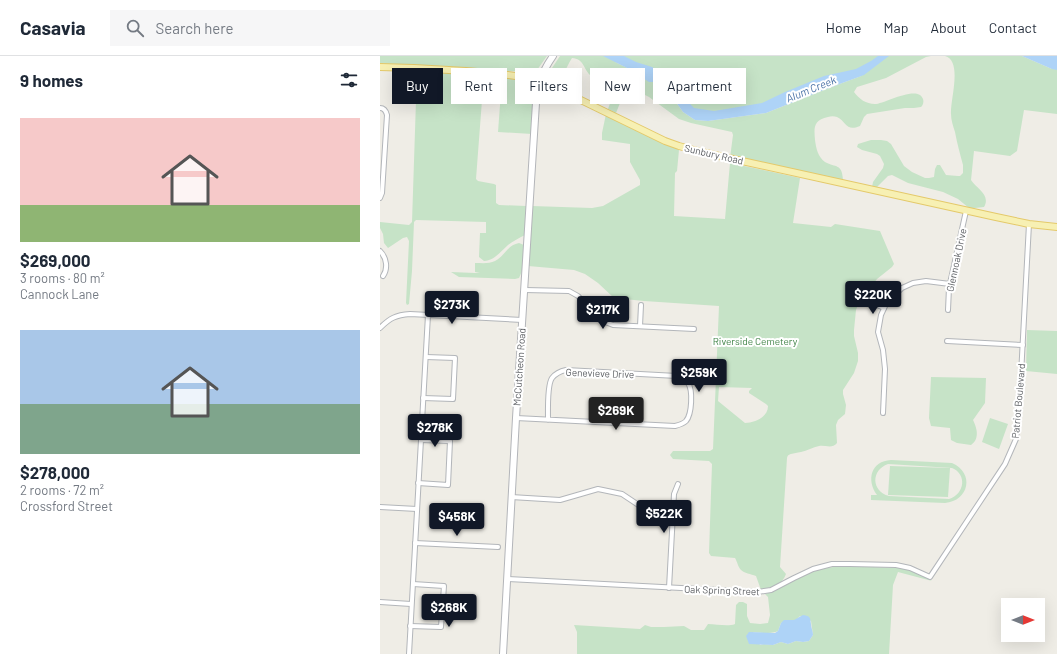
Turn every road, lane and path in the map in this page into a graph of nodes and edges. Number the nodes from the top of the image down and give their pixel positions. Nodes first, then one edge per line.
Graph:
1 (552, 57) edge
2 (380, 67) edge
3 (546, 68) edge
4 (515, 76) edge
5 (582, 100) edge
6 (536, 104) edge
7 (381, 108) edge
8 (382, 154) edge
9 (380, 198) edge
10 (966, 211) junction
11 (1029, 224) junction
12 (1057, 227) edge
13 (380, 251) edge
14 (383, 276) dead end
15 (950, 284) junction
16 (525, 290) junction
17 (870, 302) dead end
18 (641, 305) dead end
19 (884, 308) junction
20 (948, 310) dead end
21 (428, 315) junction
22 (522, 320) junction
23 (640, 326) junction
24 (380, 328) edge
25 (694, 329) dead end
26 (947, 341) dead end
27 (1023, 345) junction
28 (426, 357) junction
29 (424, 398) junction
30 (883, 413) dead end
31 (516, 418) junction
32 (548, 420) junction
33 (421, 440) junction
34 (418, 483) junction
35 (678, 484) dead end
36 (511, 497) junction
37 (380, 507) edge
38 (417, 509) junction
39 (672, 515) junction
40 (415, 543) junction
41 (498, 547) dead end
42 (930, 578) joint
43 (507, 579) junction
44 (413, 584) junction
45 (669, 588) junction
46 (380, 602) edge
47 (412, 604) junction
48 (410, 626) junction
49 (409, 654) edge
50 (503, 654) edge

1 - 3 main road, McCutcheon Road
2 - 4 main road, Sunbury Road
5 - 10 main road, Sunbury Road
6 - 16 main road, McCutcheon Road
7 - 8 street
8 - 9 street
10 - 11 main road, Sunbury Road
10 - 15 street, Glennoak Drive
11 - 12 main road, Sunbury Road
11 - 27 street, Patriot Boulevard
13 - 14 street
15 - 19 street
15 - 20 street, Glennoak Drive
16 - 22 main road, McCutcheon Road
16 - 23 street
17 - 19 street
18 - 23 street
19 - 30 street
21 - 22 street
21 - 24 street
21 - 28 street
22 - 31 main road, McCutcheon Road
23 - 25 street
26 - 27 street
27 - 42 street, Patriot Boulevard
28 - 29 street
28 - 29 street
29 - 33 street
31 - 32 street
31 - 36 main road, McCutcheon Road
32 - 32 street, Genevieve Drive
33 - 34 street
33 - 34 street
34 - 38 street
35 - 39 street
36 - 39 street
36 - 43 main road, McCutcheon Road
37 - 38 street
38 - 40 street
39 - 45 street
40 - 41 street
40 - 44 street
42 - 45 street, Oak Spring Street
43 - 45 street, Oak Spring Street
43 - 50 main road, McCutcheon Road
44 - 47 street
44 - 48 street
46 - 47 street
47 - 48 street
48 - 49 street

